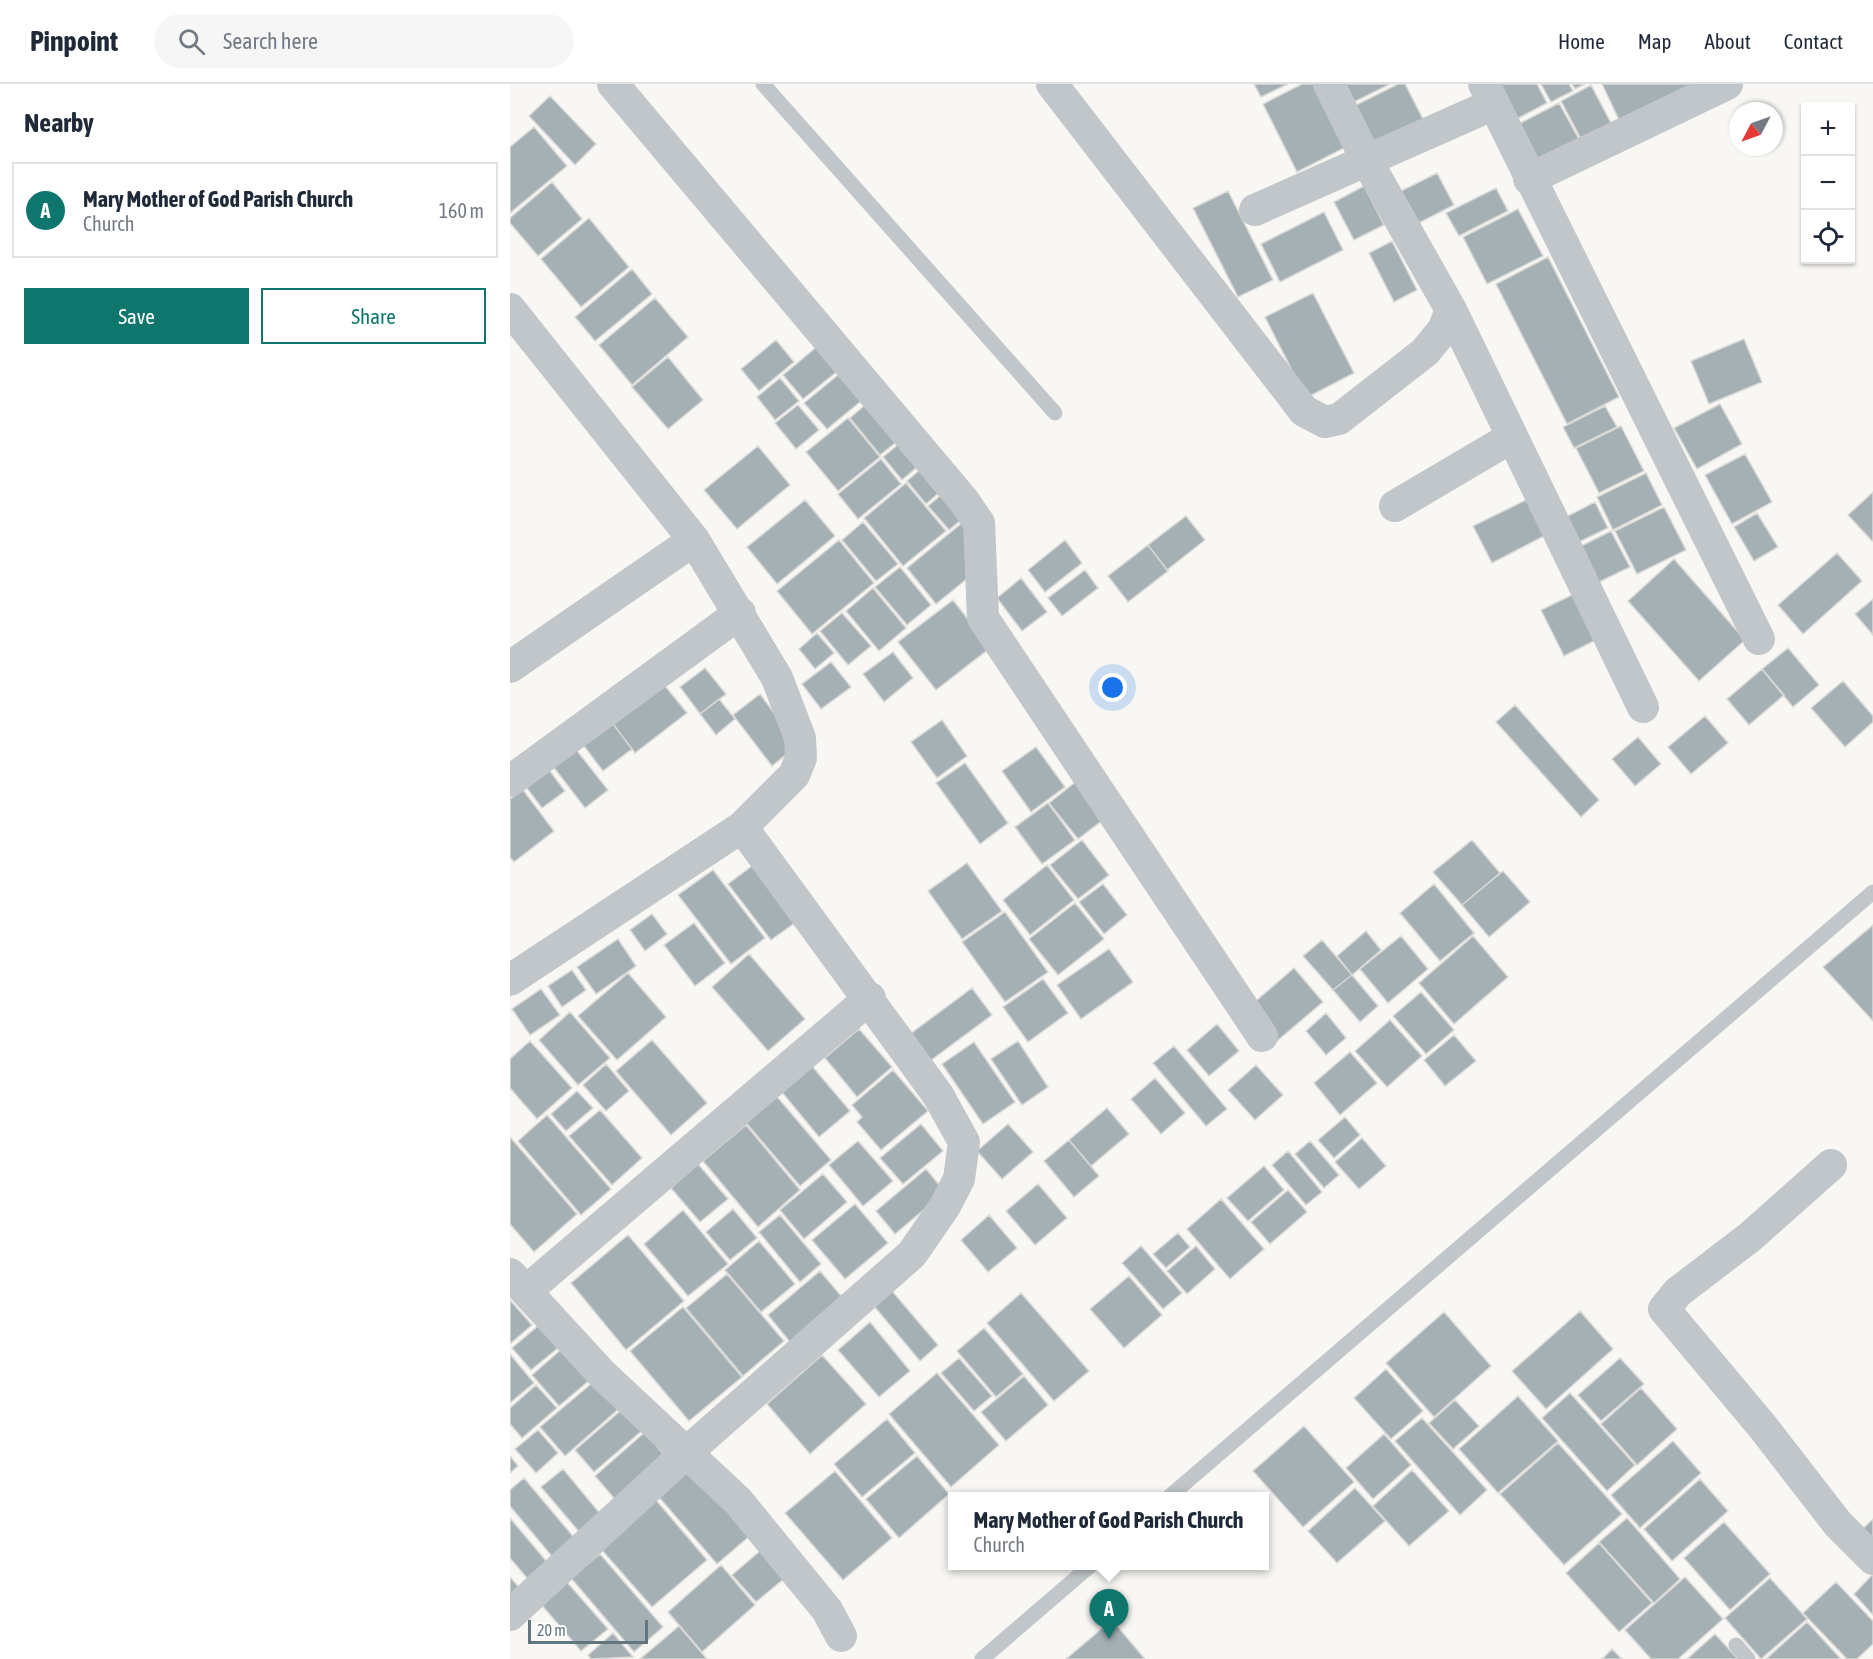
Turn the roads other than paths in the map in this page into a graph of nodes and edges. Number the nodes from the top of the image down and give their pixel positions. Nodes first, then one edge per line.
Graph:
1 (763, 84) edge
2 (1052, 84) edge
3 (1329, 84) edge
4 (1726, 84) edge
5 (621, 86) edge
6 (1489, 94) edge
7 (1367, 161) junction
8 (1529, 179) junction
9 (1255, 210) dead end
10 (510, 309) edge
11 (1451, 310) junction
12 (521, 344) edge
13 (1055, 413) dead end
14 (1512, 437) junction
15 (1395, 506) dead end
16 (694, 540) junction
17 (740, 613) junction
18 (1760, 639) dead end
19 (510, 667) edge
20 (1642, 707) dead end
21 (510, 781) edge
22 (742, 827) junction
23 (1873, 892) edge
24 (510, 980) edge
25 (870, 998) junction
26 (1262, 1036) dead end
27 (1831, 1165) dead end
28 (518, 1283) edge
29 (687, 1452) junction
30 (1176, 1492) edge
31 (1873, 1560) edge
32 (1085, 1570) edge
33 (510, 1615) edge
34 (841, 1636) dead end
35 (1736, 1645) dead end
36 (981, 1659) edge
37 (1748, 1659) edge

1 - 13 lane
2 - 11 street
3 - 7 street
4 - 8 street
5 - 26 street
6 - 7 street
6 - 8 street
7 - 9 street
7 - 11 street
8 - 18 street
10 - 12 street
11 - 14 street
12 - 16 street
14 - 15 street
14 - 20 street
16 - 17 street
16 - 19 street
17 - 21 street
17 - 22 street
22 - 24 street
22 - 25 street
23 - 30 lane
25 - 28 street
25 - 29 street
27 - 31 street
28 - 29 street
29 - 33 street
29 - 34 street
32 - 36 lane
35 - 37 lane

